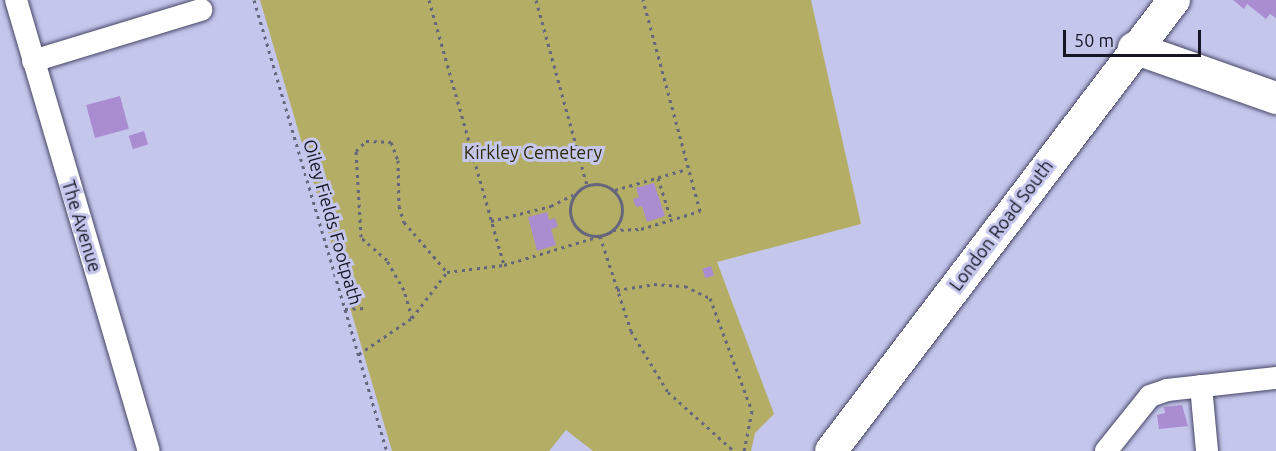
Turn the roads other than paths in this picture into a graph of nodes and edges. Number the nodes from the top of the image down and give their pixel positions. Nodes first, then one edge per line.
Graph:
1 (16, 0) edge
2 (1174, 0) edge
3 (201, 10) dead end
4 (1134, 48) junction
5 (33, 61) junction
6 (1276, 98) edge
7 (1276, 378) edge
8 (1201, 386) junction
9 (150, 451) edge
10 (831, 451) edge
11 (1106, 451) edge
12 (1207, 451) edge

1 - 5 street, The Avenue
2 - 4 main road, London Road South
3 - 5 street
4 - 6 main road
4 - 10 main road, London Road South
5 - 9 street, The Avenue
7 - 8 street
8 - 11 street
8 - 12 street

